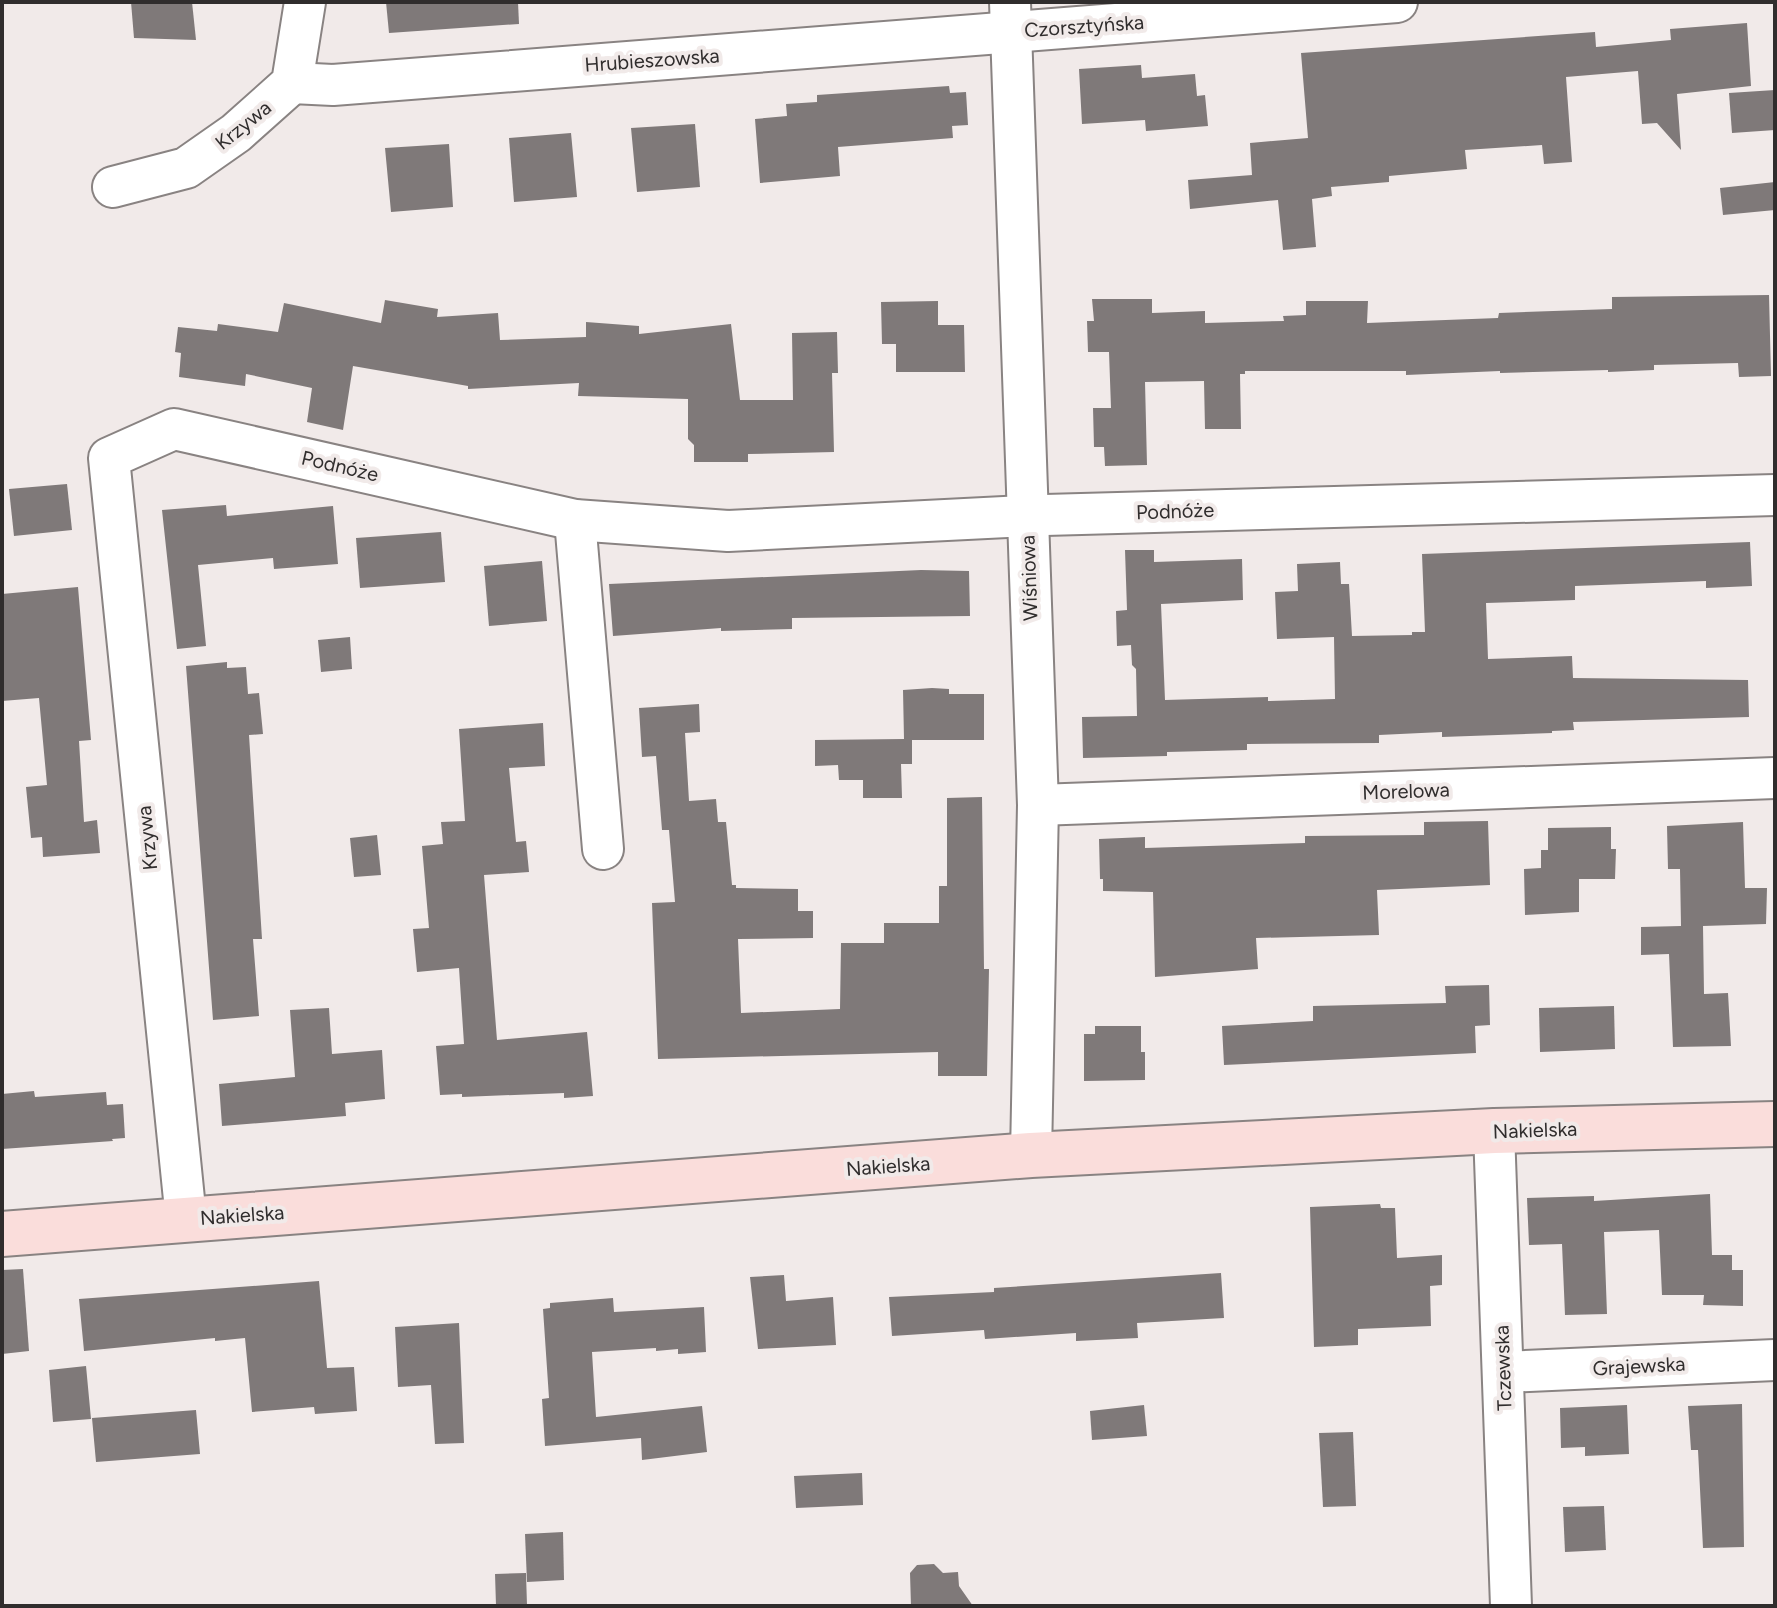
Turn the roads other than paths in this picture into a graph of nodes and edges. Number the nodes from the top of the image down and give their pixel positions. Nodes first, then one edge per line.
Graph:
1 (305, 2) edge
2 (1397, 2) edge
3 (1011, 16) edge
4 (292, 83) junction
5 (113, 187) dead end
6 (109, 458) joint
7 (1775, 495) edge
8 (1027, 515) junction
9 (575, 520) junction
10 (1775, 778) edge
11 (1038, 805) junction
12 (603, 849) dead end
13 (1775, 1124) edge
14 (1494, 1131) junction
15 (1031, 1155) junction
16 (186, 1219) junction
17 (2, 1234) edge
18 (1775, 1360) edge
19 (1504, 1372) junction
20 (1511, 1606) edge

1 - 4 street
2 - 3 street, Czorsztyńska
3 - 4 street, Hrubieszowska
3 - 8 street, Wiśniowa
4 - 5 street, Krzywa
6 - 9 street, Podnóże
6 - 16 street, Krzywa
7 - 8 street, Podnóże
8 - 9 street, Podnóże
8 - 11 street, Wiśniowa
9 - 12 street
10 - 11 street, Morelowa
11 - 15 street, Wiśniowa
13 - 14 main road, Nakielska
14 - 15 main road, Nakielska
14 - 19 street, Tczewska
15 - 16 main road, Nakielska
16 - 17 main road, Nakielska
18 - 19 street, Grajewska
19 - 20 street, Tczewska

